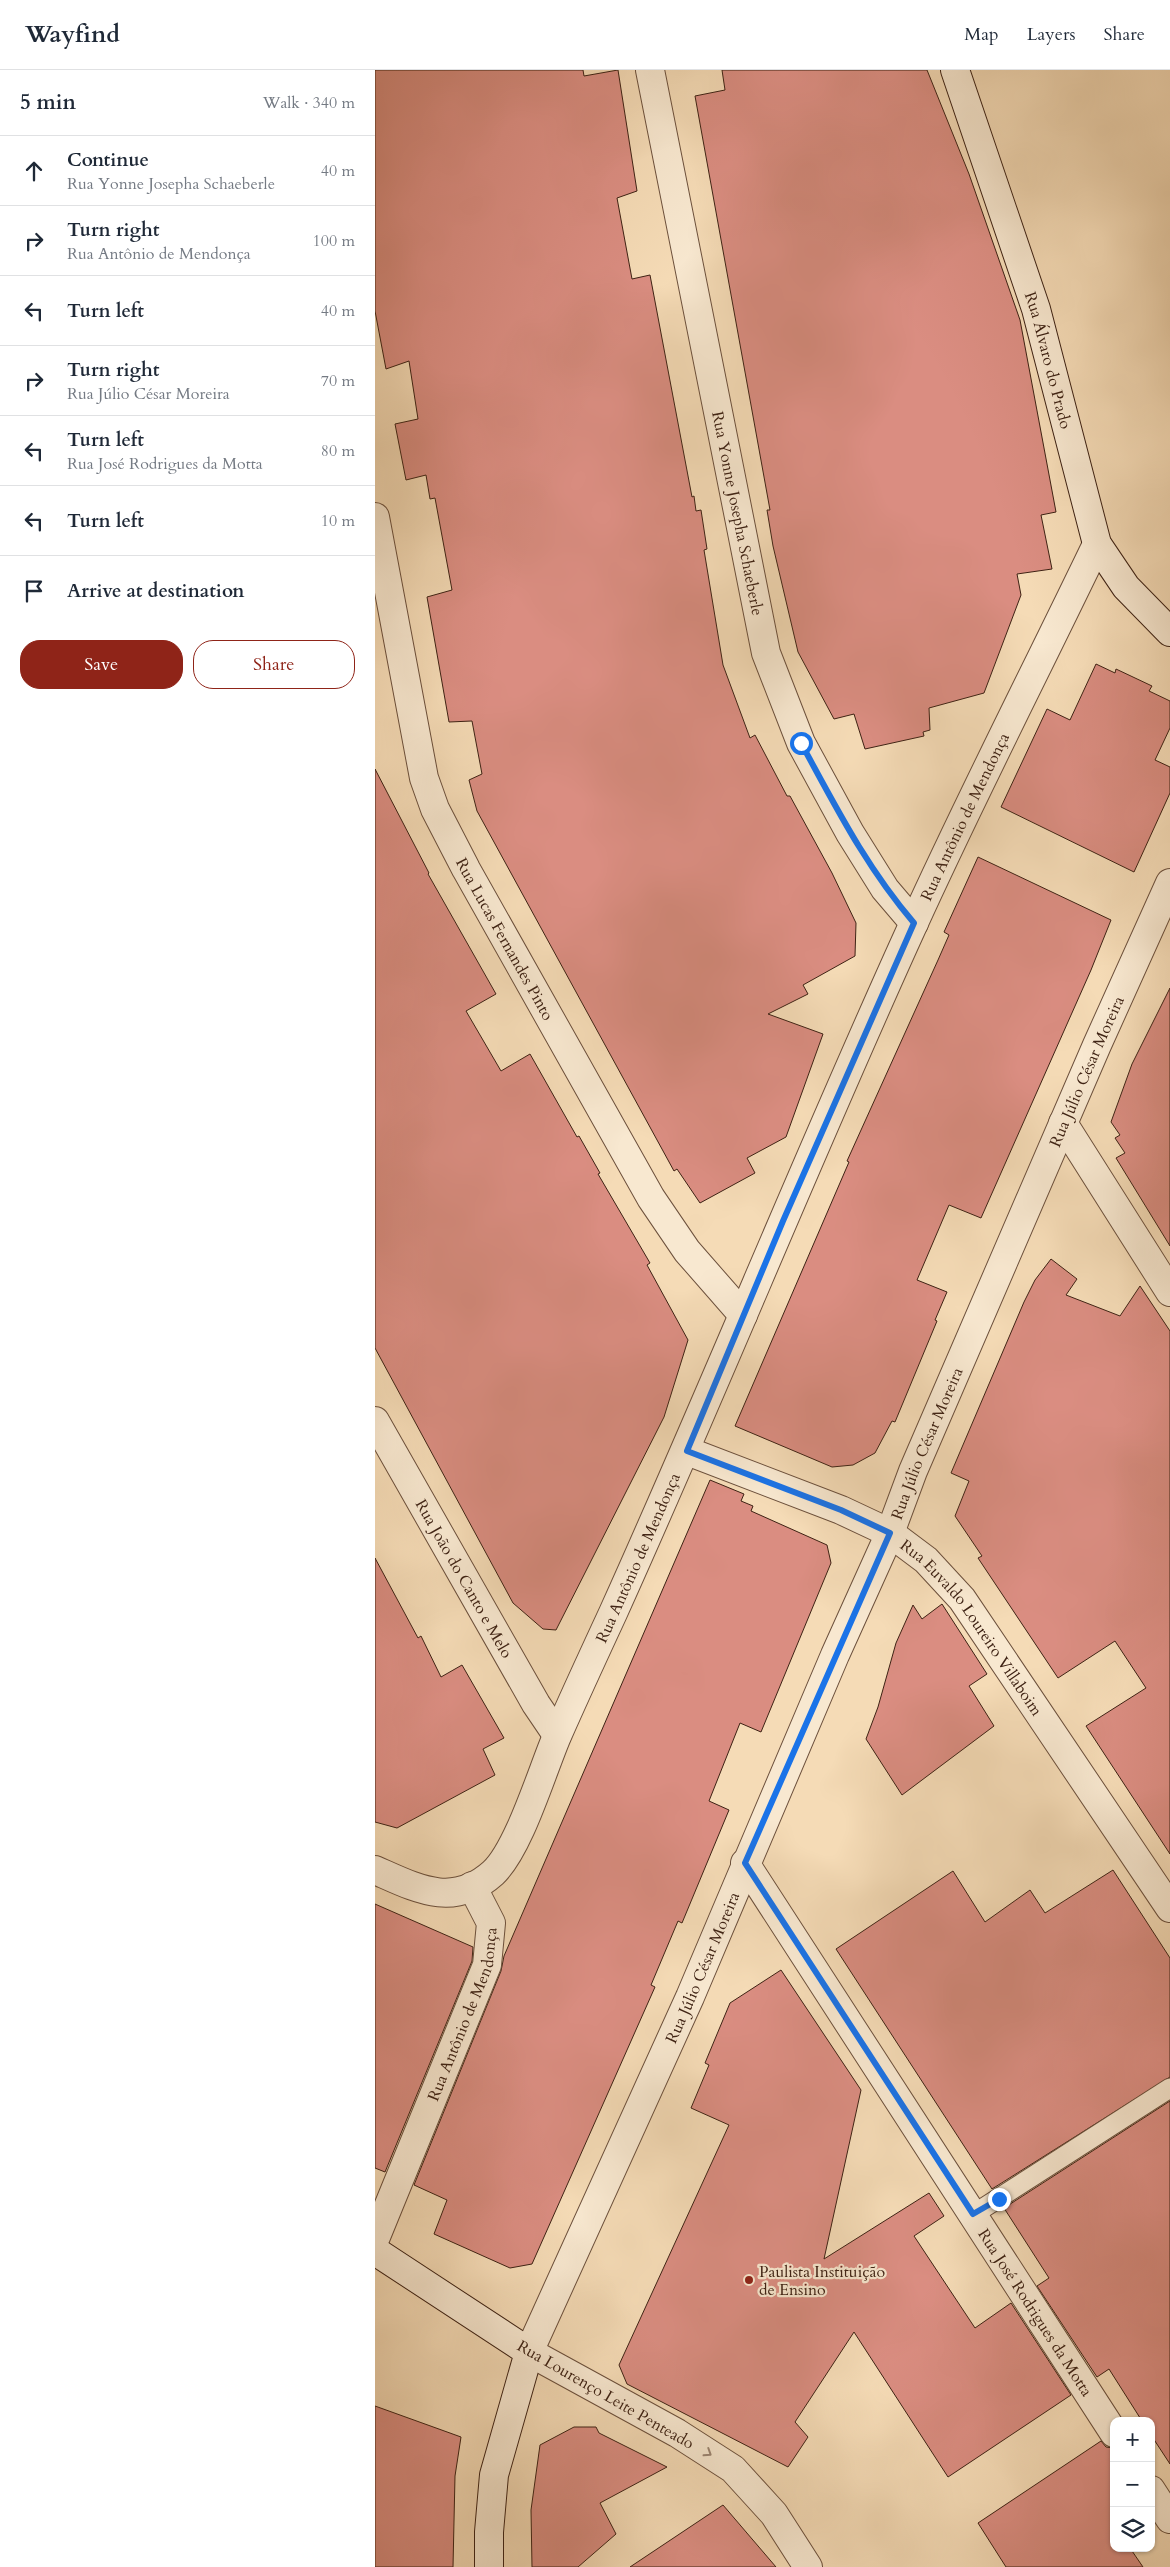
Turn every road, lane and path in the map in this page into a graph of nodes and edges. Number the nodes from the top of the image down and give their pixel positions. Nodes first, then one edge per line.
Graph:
1 (650, 70) edge
2 (955, 70) edge
3 (375, 517) edge
4 (1097, 544) junction
5 (1170, 632) edge
6 (1170, 882) edge
7 (914, 923) junction
8 (1063, 1123) junction
9 (1170, 1292) edge
10 (743, 1314) junction
11 (375, 1421) edge
12 (687, 1451) junction
13 (890, 1533) junction
14 (557, 1735) junction
15 (745, 1863) junction
16 (375, 1870) edge
17 (472, 1886) junction
18 (1169, 1904) edge
19 (1170, 2088) edge
20 (973, 2214) junction
21 (375, 2239) edge
22 (375, 2251) edge
23 (529, 2352) junction
24 (1110, 2427) edge
25 (1155, 2496) edge
26 (1170, 2519) edge
27 (489, 2567) edge
28 (808, 2567) edge

1 - 7 street, Rua Yonne Josepha Schaeberle
2 - 4 street, Rua Álvaro do Prado
3 - 10 street, Rua Lucas Fernandes Pinto
4 - 5 street, Rua Álvaro do Prado
4 - 7 street, Rua Antônio de Mendonça
6 - 8 street, Rua Júlio César Moreira
7 - 10 street, Rua Antônio de Mendonça
8 - 9 street
8 - 13 street, Rua Júlio César Moreira
10 - 12 street, Rua Antônio de Mendonça
11 - 14 street, Rua João do Canto e Melo
12 - 13 street, Rua Euvaldo Loureiro Villaboim
12 - 14 street, Rua Antônio de Mendonça
13 - 15 street, Rua Júlio César Moreira
13 - 18 street, Rua Euvaldo Loureiro Villaboim
14 - 17 street, Rua Antônio de Mendonça
15 - 20 street, Rua José Rodrigues da Motta
15 - 23 street, Rua Júlio César Moreira
16 - 17 street
17 - 21 street, Rua Antônio de Mendonça
19 - 20 lane
20 - 24 street, Rua José Rodrigues da Motta
22 - 23 street, Rua Lourenço Leite Penteado
23 - 27 street, Rua Júlio César Moreira
23 -> 28 street, Rua Lourenço Leite Penteado
25 - 26 street

